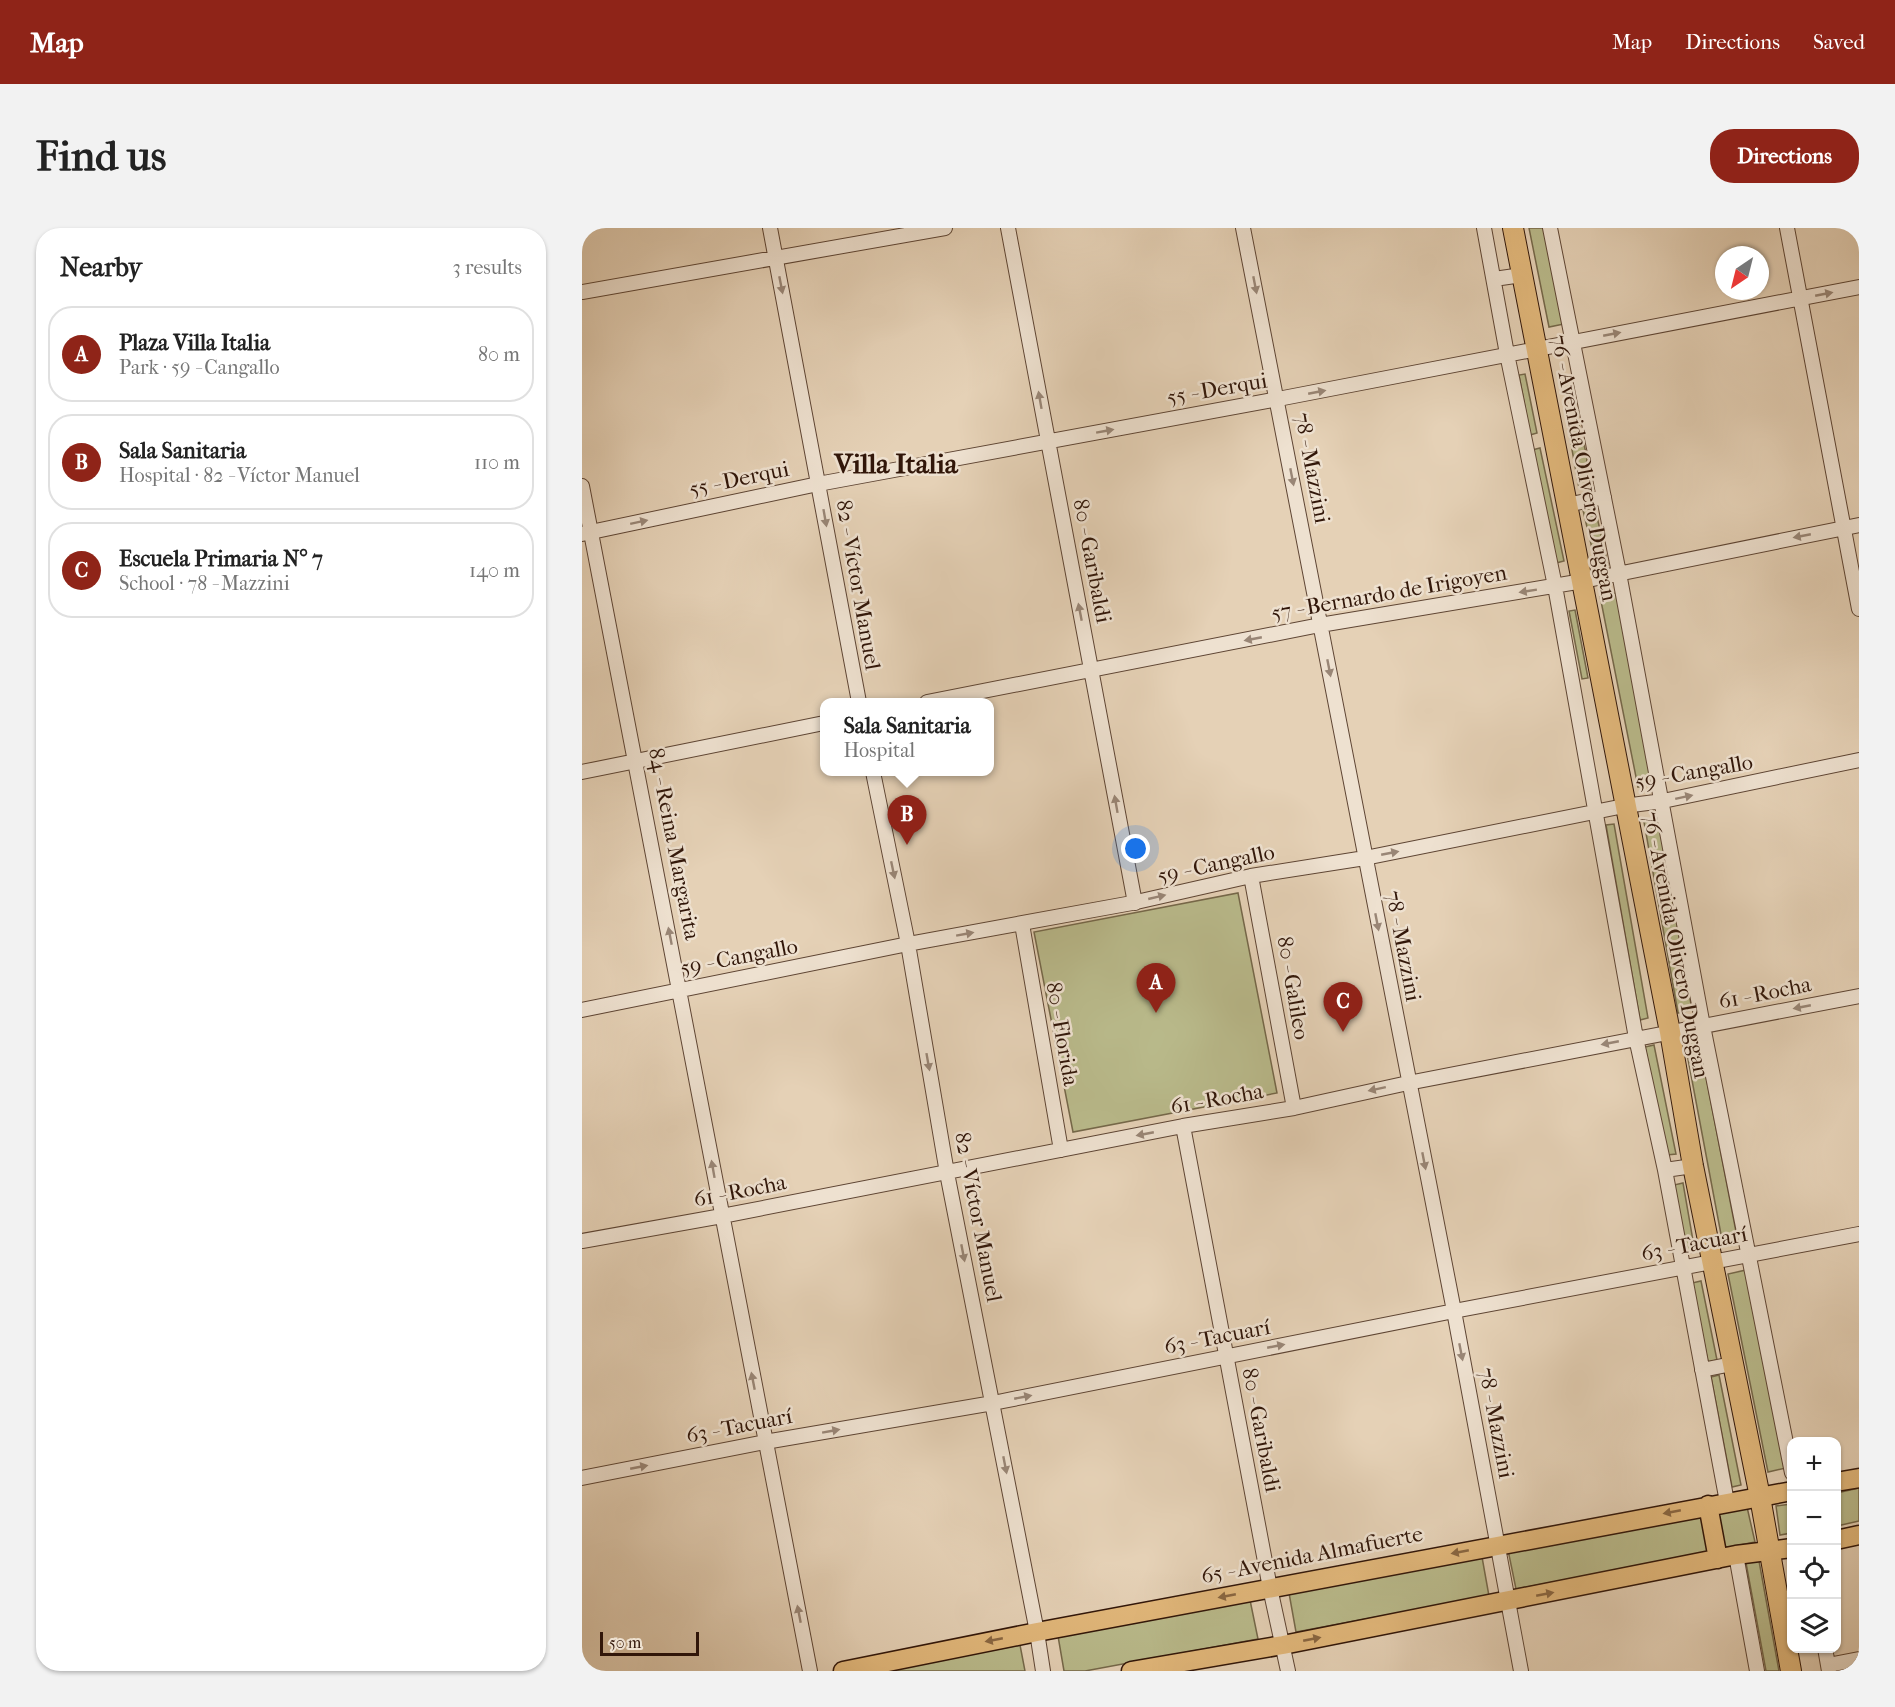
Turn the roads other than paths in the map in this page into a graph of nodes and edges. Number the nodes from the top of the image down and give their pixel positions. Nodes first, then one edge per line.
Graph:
1 (770, 228) edge
2 (945, 228) edge
3 (1008, 228) edge
4 (1243, 228) edge
5 (1484, 228) edge
6 (1513, 228) edge
7 (1550, 228) edge
8 (1787, 228) edge
9 (776, 257) junction
10 (1522, 275) junction
11 (1494, 279) junction
12 (1859, 287) edge
13 (582, 292) edge
14 (1801, 298) junction
15 (1573, 341) junction
16 (1536, 349) junction
17 (1507, 354) junction
18 (1278, 399) junction
19 (1047, 441) junction
20 (818, 484) junction
21 (582, 486) edge
22 (1604, 497) junction
23 (1567, 505) junction
24 (1859, 525) edge
25 (1844, 528) junction
26 (587, 533) edge
27 (1619, 573) junction
28 (1583, 581) junction
29 (1555, 586) junction
30 (1859, 609) edge
31 (1320, 626) junction
32 (1092, 670) junction
33 (858, 698) edge
34 (948, 698) edge
35 (820, 724) edge
36 (1859, 760) edge
37 (636, 762) junction
38 (582, 772) edge
39 (874, 776) edge
40 (1663, 801) junction
41 (1624, 806) junction
42 (1597, 813) junction
43 (1365, 858) junction
44 (1251, 876) junction
45 (1135, 903) junction
46 (1022, 924) junction
47 (908, 944) junction
48 (681, 990) junction
49 (1859, 996) edge
50 (582, 1010) edge
51 (1703, 1026) junction
52 (1670, 1032) junction
53 (1636, 1038) junction
54 (1408, 1083) junction
55 (1294, 1108) junction
56 (1183, 1126) junction
57 (1061, 1150) junction
58 (1693, 1166) junction
59 (1665, 1170) junction
60 (947, 1173) junction
61 (722, 1216) junction
62 (1859, 1234) edge
63 (582, 1241) edge
64 (1748, 1256) junction
65 (1712, 1263) junction
66 (1683, 1267) junction
67 (1454, 1311) junction
68 (1226, 1356) junction
69 (1731, 1364) junction
70 (1702, 1370) junction
71 (993, 1403) junction
72 (765, 1443) junction
73 (1787, 1453) edge
74 (582, 1478) edge
75 (1859, 1478) edge
76 (1841, 1481) edge
77 (1787, 1492) edge
78 (1760, 1497) junction
79 (1727, 1502) junction
80 (1708, 1505) junction
81 (1859, 1535) edge
82 (1841, 1539) edge
83 (1498, 1545) junction
84 (1787, 1548) edge
85 (1769, 1550) junction
86 (1736, 1555) junction
87 (1718, 1559) junction
88 (1270, 1588) junction
89 (1508, 1601) junction
90 (1037, 1632) junction
91 (1283, 1645) junction
92 (1826, 1653) edge
93 (1859, 1659) edge
94 (1828, 1668) edge
95 (810, 1671) edge
96 (843, 1671) edge
97 (1042, 1671) edge
98 (1131, 1671) edge
99 (1288, 1671) edge
100 (1521, 1671) edge
101 (1757, 1671) edge
102 (1791, 1671) edge

1 - 9 street, 82 - Víctor Manuel
2 - 9 street
19 -> 3 street, 80 - Garibaldi
4 -> 18 street, 78 - Mazzini
5 - 11 street
6 - 10 highway, 76 - Avenida Olivero Duggan
7 - 15 street, 76 - Avenida Olivero Duggan
8 - 14 street
9 - 13 street
9 -> 20 street, 82 - Víctor Manuel
10 - 11 street
10 - 16 highway, 76 - Avenida Olivero Duggan
11 - 17 street
14 -> 12 street, 55 - Derqui
15 -> 14 street, 55 - Derqui
14 - 25 street
15 - 16 street, 55 - Derqui
15 - 22 street, 76 - Avenida Olivero Duggan
16 - 17 street, 55 - Derqui
16 - 23 highway, 76 - Avenida Olivero Duggan
18 -> 17 street, 55 - Derqui
17 - 29 street
19 -> 18 street, 55 - Derqui
18 -> 31 street, 78 - Mazzini
19 - 20 street, 55 - Derqui
32 -> 19 street, 80 - Garibaldi
26 -> 20 street, 55 - Derqui
20 -> 33 street, 82 - Víctor Manuel
21 - 26 street, 84 - Reina Margarita
22 - 23 street
22 - 27 street, 76 - Avenida Olivero Duggan
23 - 28 highway, 76 - Avenida Olivero Duggan
24 - 25 street, 57 - Bernardo de Irigoyen
25 -> 27 street, 57 - Bernardo de Irigoyen
25 - 30 street
26 - 37 street, 84 - Reina Margarita
27 - 28 street, 57 - Bernardo de Irigoyen
27 - 40 street, 76 - Avenida Olivero Duggan
28 - 29 street, 57 - Bernardo de Irigoyen
28 - 41 highway, 76 - Avenida Olivero Duggan
29 -> 31 street, 57 - Bernardo de Irigoyen
29 - 42 street
31 -> 32 street, 57 - Bernardo de Irigoyen
31 -> 43 street, 78 - Mazzini
32 - 34 street, 57 - Bernardo de Irigoyen
45 -> 32 street, 80 - Garibaldi
35 - 37 street
40 -> 36 street, 59 - Cangallo
37 - 38 street
48 -> 37 street, 84 - Reina Margarita
39 -> 47 street, 82 - Víctor Manuel
40 - 41 street, 59 - Cangallo
40 - 51 street, 76 - Avenida Olivero Duggan
41 - 42 street, 59 - Cangallo
41 - 52 highway, 76 - Avenida Olivero Duggan
43 -> 42 street, 59 - Cangallo
42 - 53 street
43 - 44 street, 59 - Cangallo
43 -> 54 street, 78 - Mazzini
45 -> 44 street, 59 - Cangallo
44 - 55 street, 80 - Galileo
45 - 46 street, 59 - Cangallo
47 -> 46 street, 59 - Cangallo
46 - 57 street, 80 - Florida
47 - 48 street, 59 - Cangallo
47 -> 60 street, 82 - Víctor Manuel
48 - 50 street, 59 - Cangallo
61 -> 48 street, 84 - Reina Margarita
49 -> 51 street, 61 - Rocha
51 - 52 street, 61 - Rocha
51 - 64 street, 76 - Avenida Olivero Duggan
52 - 53 street, 61 - Rocha
52 - 58 highway, 76 - Avenida Olivero Duggan
53 -> 54 street, 61 - Rocha
53 - 59 street
54 -> 55 street, 61 - Rocha
54 -> 67 street, 78 - Mazzini
55 - 56 street, 61 - Rocha
56 -> 57 street, 61 - Rocha
56 - 68 street, 80 - Garibaldi
57 - 60 street, 61 - Rocha
58 - 59 street
58 - 65 highway, 76 - Avenida Olivero Duggan
59 - 66 street
60 - 61 street, 61 - Rocha
60 -> 71 street, 82 - Víctor Manuel
61 - 63 street, 61 - Rocha
72 -> 61 street, 84 - Reina Margarita
62 - 64 street, 63 - Tacuarí
64 - 65 street, 63 - Tacuarí
64 - 73 street, 76 - Avenida Olivero Duggan
65 - 66 street, 63 - Tacuarí
65 - 69 highway, 76 - Avenida Olivero Duggan
66 - 67 street, 63 - Tacuarí
66 - 70 street
68 -> 67 street, 63 - Tacuarí
67 -> 83 street, 78 - Mazzini
71 -> 68 street, 63 - Tacuarí
68 - 88 street, 80 - Garibaldi
69 - 70 street
69 - 78 highway, 76 - Avenida Olivero Duggan
70 - 79 street
72 -> 71 street, 63 - Tacuarí
71 -> 90 street, 82 - Víctor Manuel
74 -> 72 street, 63 - Tacuarí
95 -> 72 street, 84 - Reina Margarita
75 - 76 main road
77 - 78 main road, 65 - Avenida Almafuerte
78 - 79 main road, 65 - Avenida Almafuerte
78 - 85 highway, 76 - Avenida Olivero Duggan
79 - 80 main road, 65 - Avenida Almafuerte
80 -> 83 main road, 65 - Avenida Almafuerte
80 - 87 main road
81 - 82 main road
83 -> 88 main road, 65 - Avenida Almafuerte
83 - 89 street, 78 - Mazzini
84 - 85 main road
85 - 86 main road
85 - 102 highway, 76 - Avenida Olivero Duggan
86 - 87 main road
86 - 101 street
89 -> 87 main road
88 -> 90 main road, 65 - Avenida Almafuerte
88 - 91 street, 80 - Garibaldi
91 -> 89 main road
89 - 100 street, 78 - Mazzini
90 -> 96 main road, 65 - Avenida Almafuerte
90 - 97 street, 82 - Víctor Manuel
91 - 98 main road
91 - 99 street, 80 - Garibaldi
92 - 94 street
93 - 94 street

